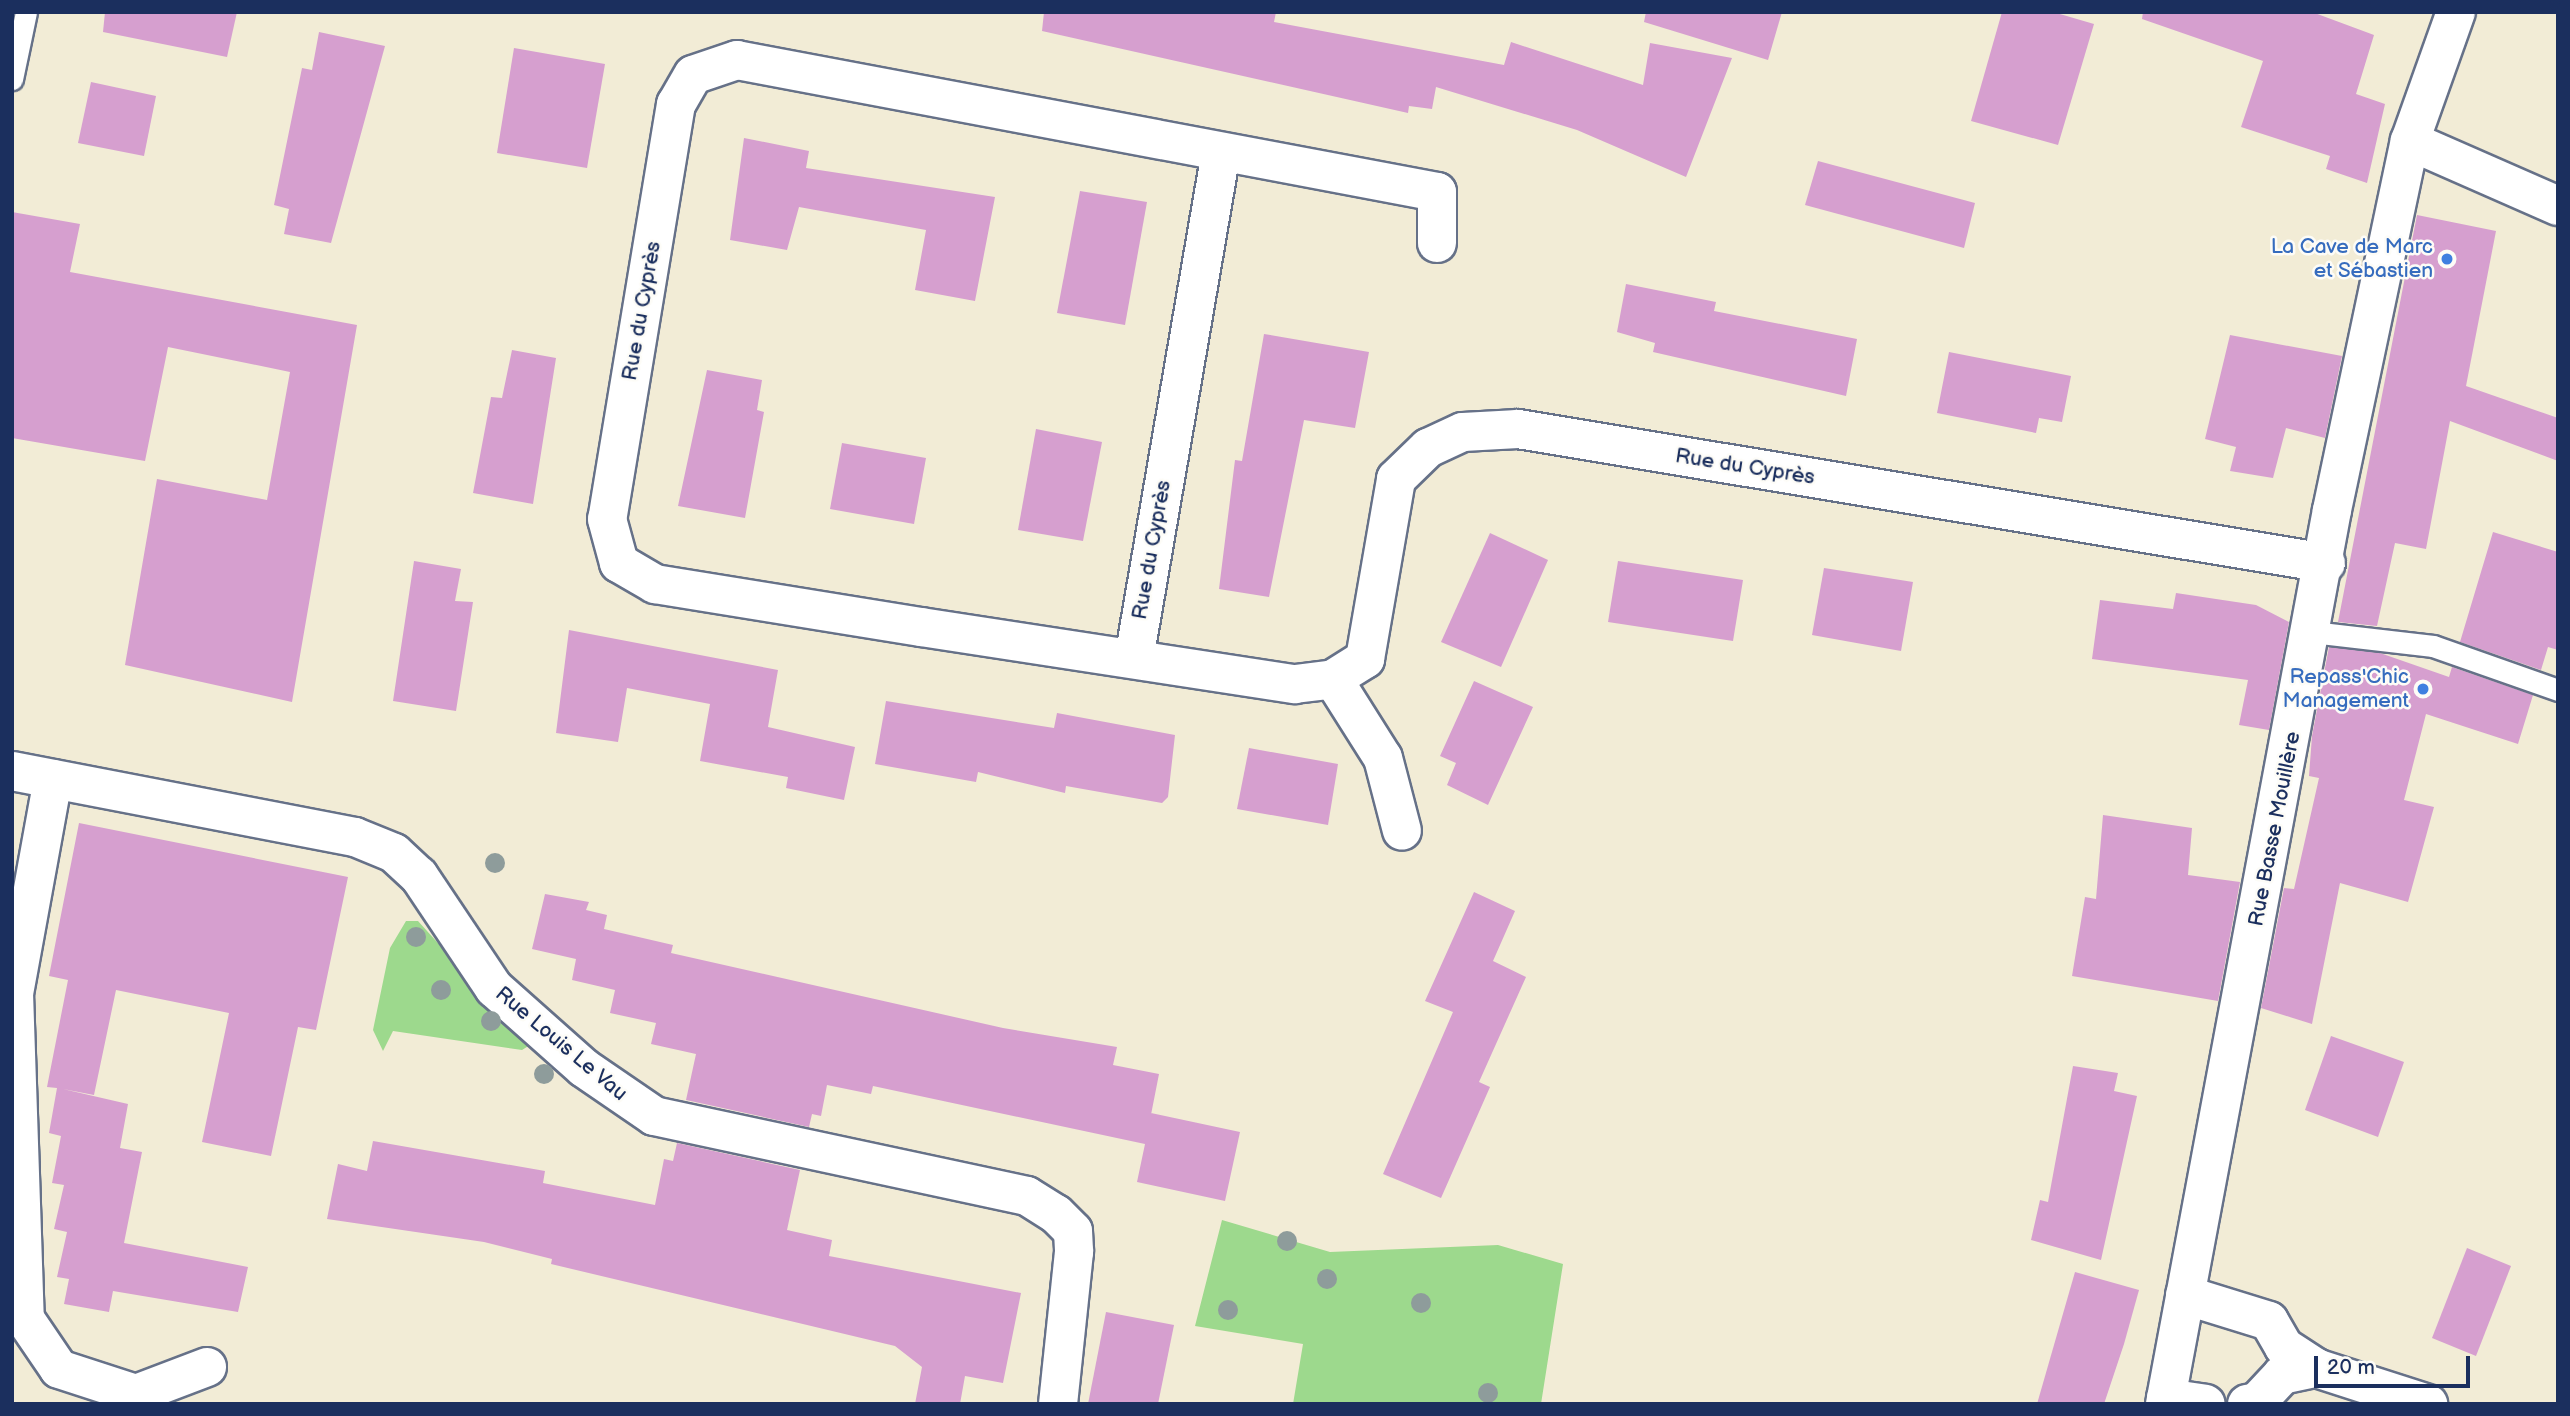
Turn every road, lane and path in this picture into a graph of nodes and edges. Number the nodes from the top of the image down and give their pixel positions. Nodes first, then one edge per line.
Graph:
1 (26, 12) edge
2 (2456, 12) edge
3 (12, 79) edge
4 (2410, 141) junction
5 (1222, 152) junction
6 (2558, 206) edge
7 (1437, 243) dead end
8 (2326, 563) junction
9 (2312, 632) junction
10 (1134, 659) junction
11 (1333, 679) junction
12 (2558, 690) edge
13 (12, 771) edge
14 (53, 779) junction
15 (1402, 831) dead end
16 (2185, 1295) junction
17 (207, 1367) dead end
18 (2316, 1368) junction
19 (2165, 1401) edge
20 (1058, 1404) edge
21 (2206, 1404) edge
22 (2247, 1404) edge
23 (2428, 1404) edge

1 - 3 lane
2 - 4 street, Rue Basse Mouillère
4 - 6 street
4 - 8 street, Rue Basse Mouillère
5 - 7 street, Rue du Cyprès
5 - 10 street, Rue du Cyprès
5 - 10 street, Rue du Cyprès
8 - 9 street, Rue Basse Mouillère
8 - 11 street, Rue du Cyprès
9 - 12 lane
9 - 16 street, Rue Basse Mouillère
10 - 11 street, Rue du Cyprès
11 - 15 street
13 - 14 street, Rue Louis Le Vau
14 - 17 street
14 - 20 street, Rue Louis Le Vau
16 - 18 street
16 - 19 street, Rue Basse Mouillère
18 - 22 street
18 - 23 street
19 - 21 street

